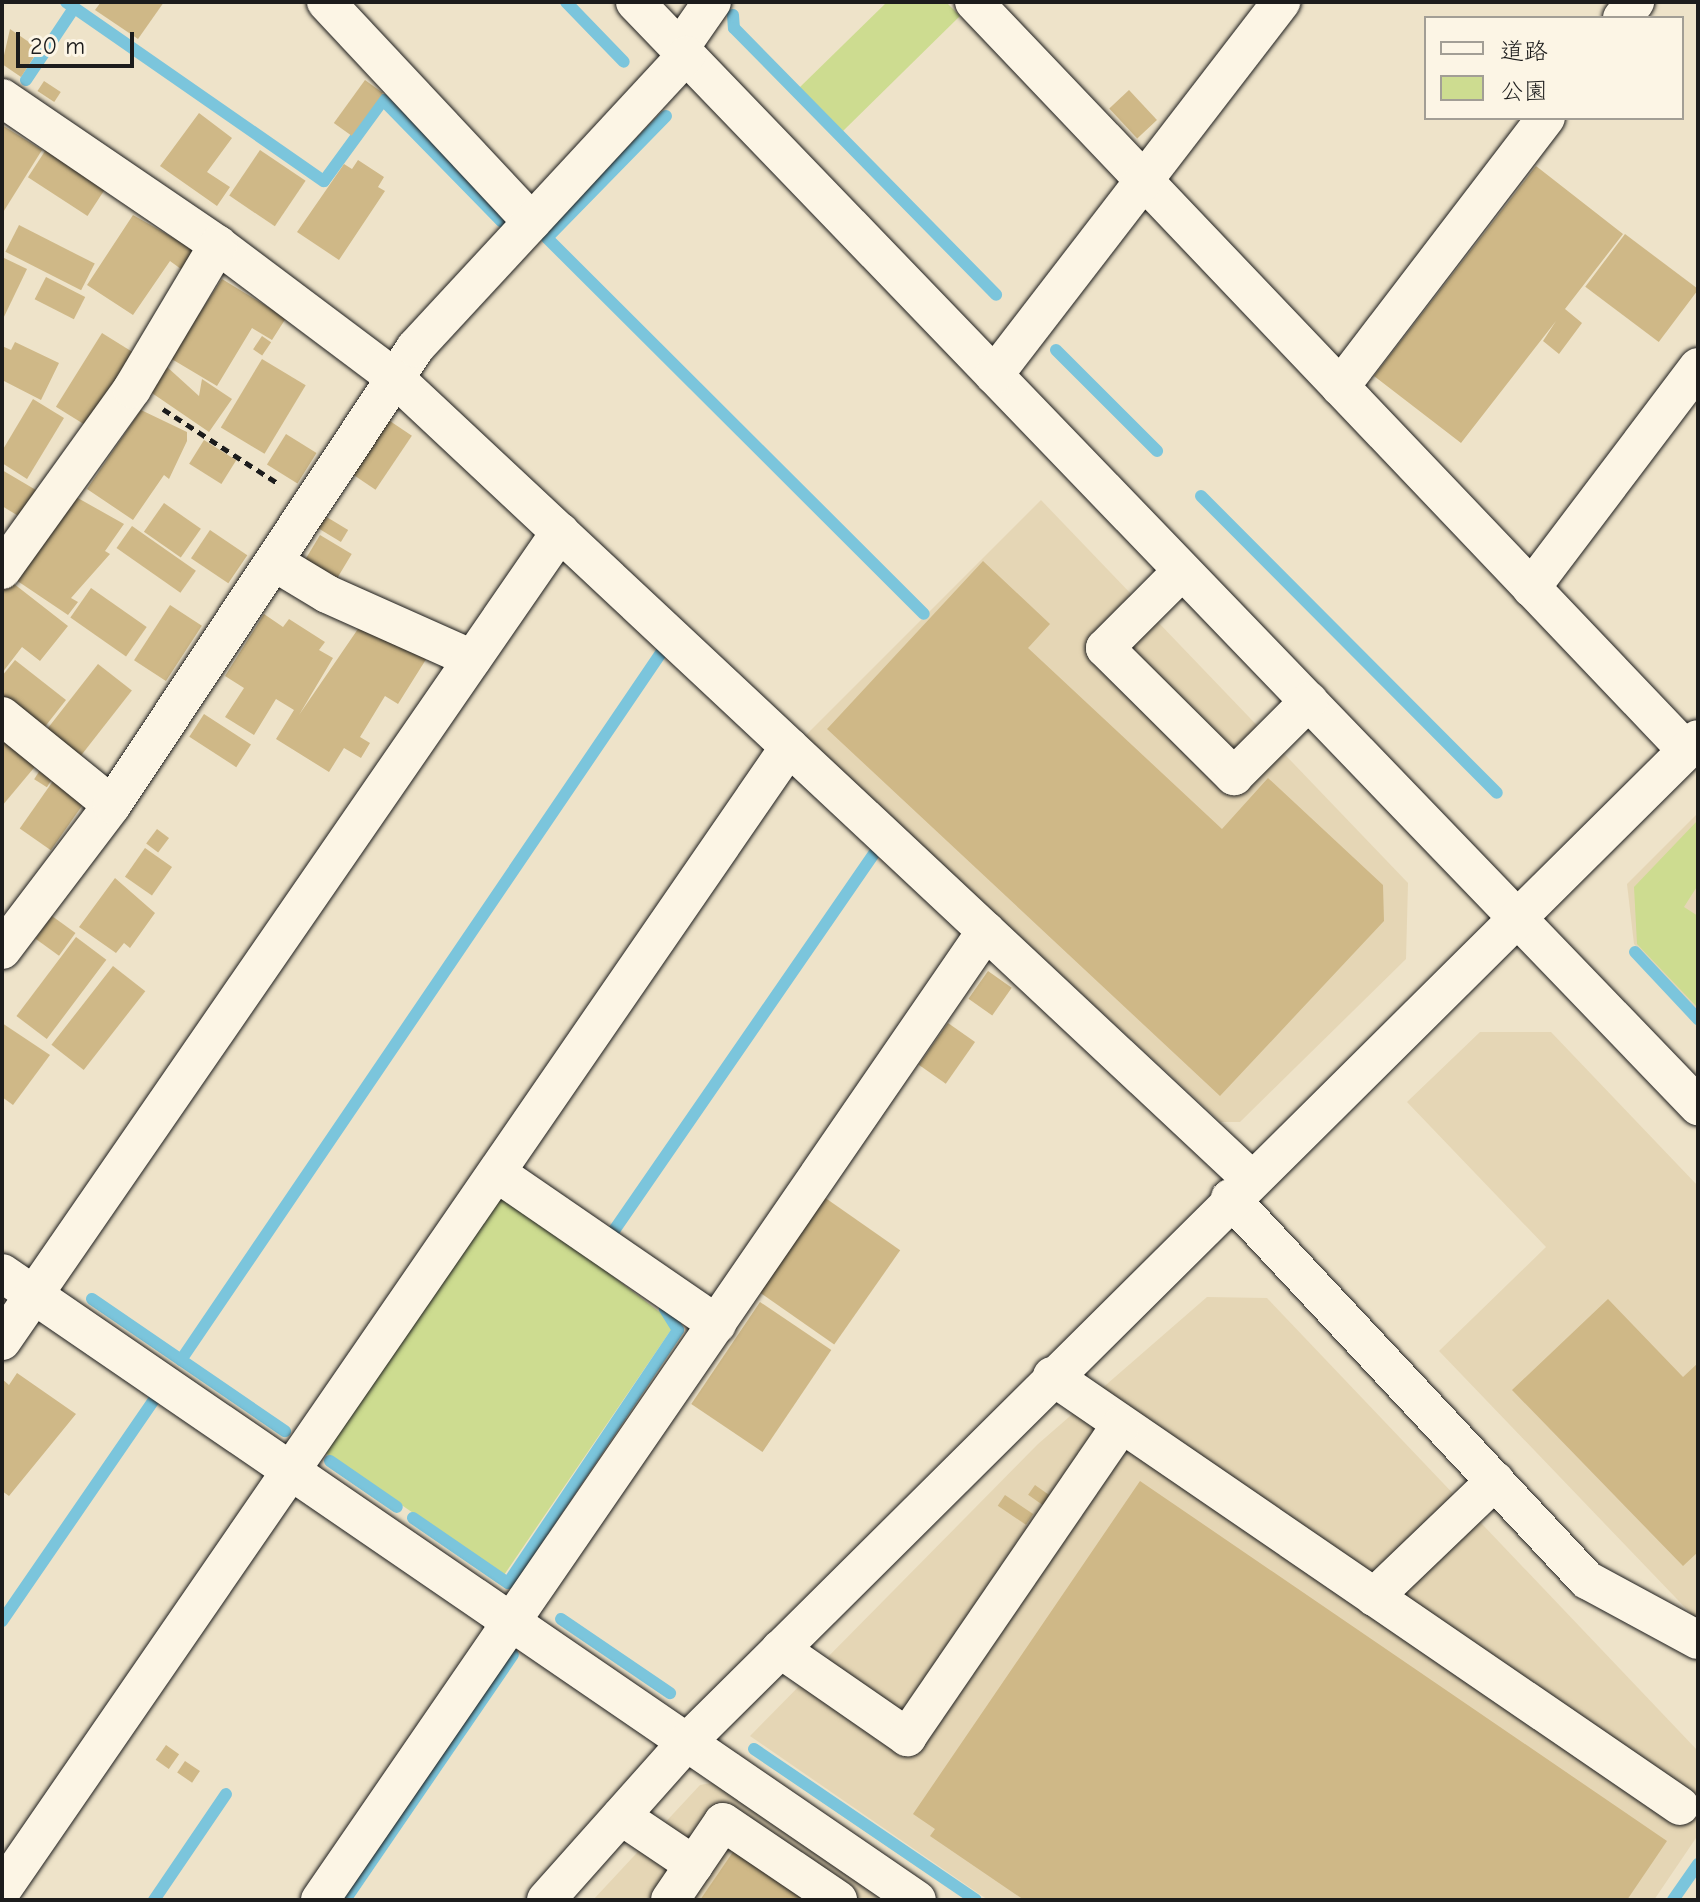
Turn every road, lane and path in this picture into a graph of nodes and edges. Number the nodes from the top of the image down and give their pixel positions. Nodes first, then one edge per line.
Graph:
1 (326, 2) edge
2 (635, 2) edge
3 (712, 2) edge
4 (974, 2) edge
5 (1281, 2) edge
6 (683, 52) junction
7 (2, 98) edge
8 (1544, 120) edge
9 (1141, 178) junction
10 (532, 222) junction
11 (218, 245) junction
12 (1698, 367) edge
13 (994, 375) junction
14 (395, 378) junction
15 (1340, 387) junction
16 (132, 389) junction
17 (312, 505) junction
18 (560, 532) junction
19 (274, 562) junction
20 (2, 570) edge
21 (1182, 571) junction
22 (1531, 588) junction
23 (472, 659) junction
24 (1309, 701) junction
25 (2, 716) edge
26 (1692, 744) edge
27 (789, 747) junction
28 (112, 805) junction
29 (1517, 918) junction
30 (986, 931) junction
31 (2, 950) edge
32 (1698, 1106) edge
33 (497, 1173) junction
34 (1240, 1188) junction
35 (2, 1273) edge
36 (34, 1295) junction
37 (717, 1324) junction
38 (2, 1341) edge
39 (1052, 1376) junction
40 (1121, 1425) junction
41 (290, 1472) junction
42 (1495, 1481) junction
43 (1374, 1597) junction
44 (511, 1623) junction
45 (1698, 1640) edge
46 (780, 1649) junction
47 (687, 1742) junction
48 (1680, 1806) dead end
49 (621, 1816) junction
50 (694, 1865) junction
51 (2, 1890) edge
52 (320, 1900) edge
53 (546, 1900) edge
54 (670, 1900) edge
55 (838, 1900) edge
56 (917, 1900) edge

1 - 10 street
2 - 6 street
3 - 6 street
4 - 9 street
5 - 9 street
6 - 10 street
6 - 13 street
7 - 11 street
8 - 15 street
9 - 13 street
9 - 15 street
10 - 14 street
11 - 14 street
11 - 16 street
12 - 22 street
13 - 21 street
14 - 17 street
14 - 18 street
15 - 22 street
16 - 17 path
16 - 20 street
17 - 19 street
18 - 23 street
18 - 27 street
19 - 23 street
19 - 28 street
21 - 24 street
21 - 24 street
22 - 26 street
23 - 36 street
24 - 29 street
25 - 28 street
26 - 29 street
27 - 30 street
27 - 33 street
28 - 31 street
29 - 32 street
29 - 34 street
30 - 34 street
30 - 37 street
33 - 37 street
33 - 41 street
34 - 39 street
34 - 42 street
35 - 36 street
36 - 38 street
36 - 41 street
37 - 44 street
39 - 40 street
39 - 46 street
40 - 43 street
40 - 46 street
41 - 44 street
41 - 51 street
42 - 43 street
42 - 45 street
43 - 48 street
44 - 47 street
44 - 52 street
46 - 47 street
47 - 49 street
47 - 56 street
49 - 50 street
49 - 53 street
50 - 54 street
50 - 55 street

